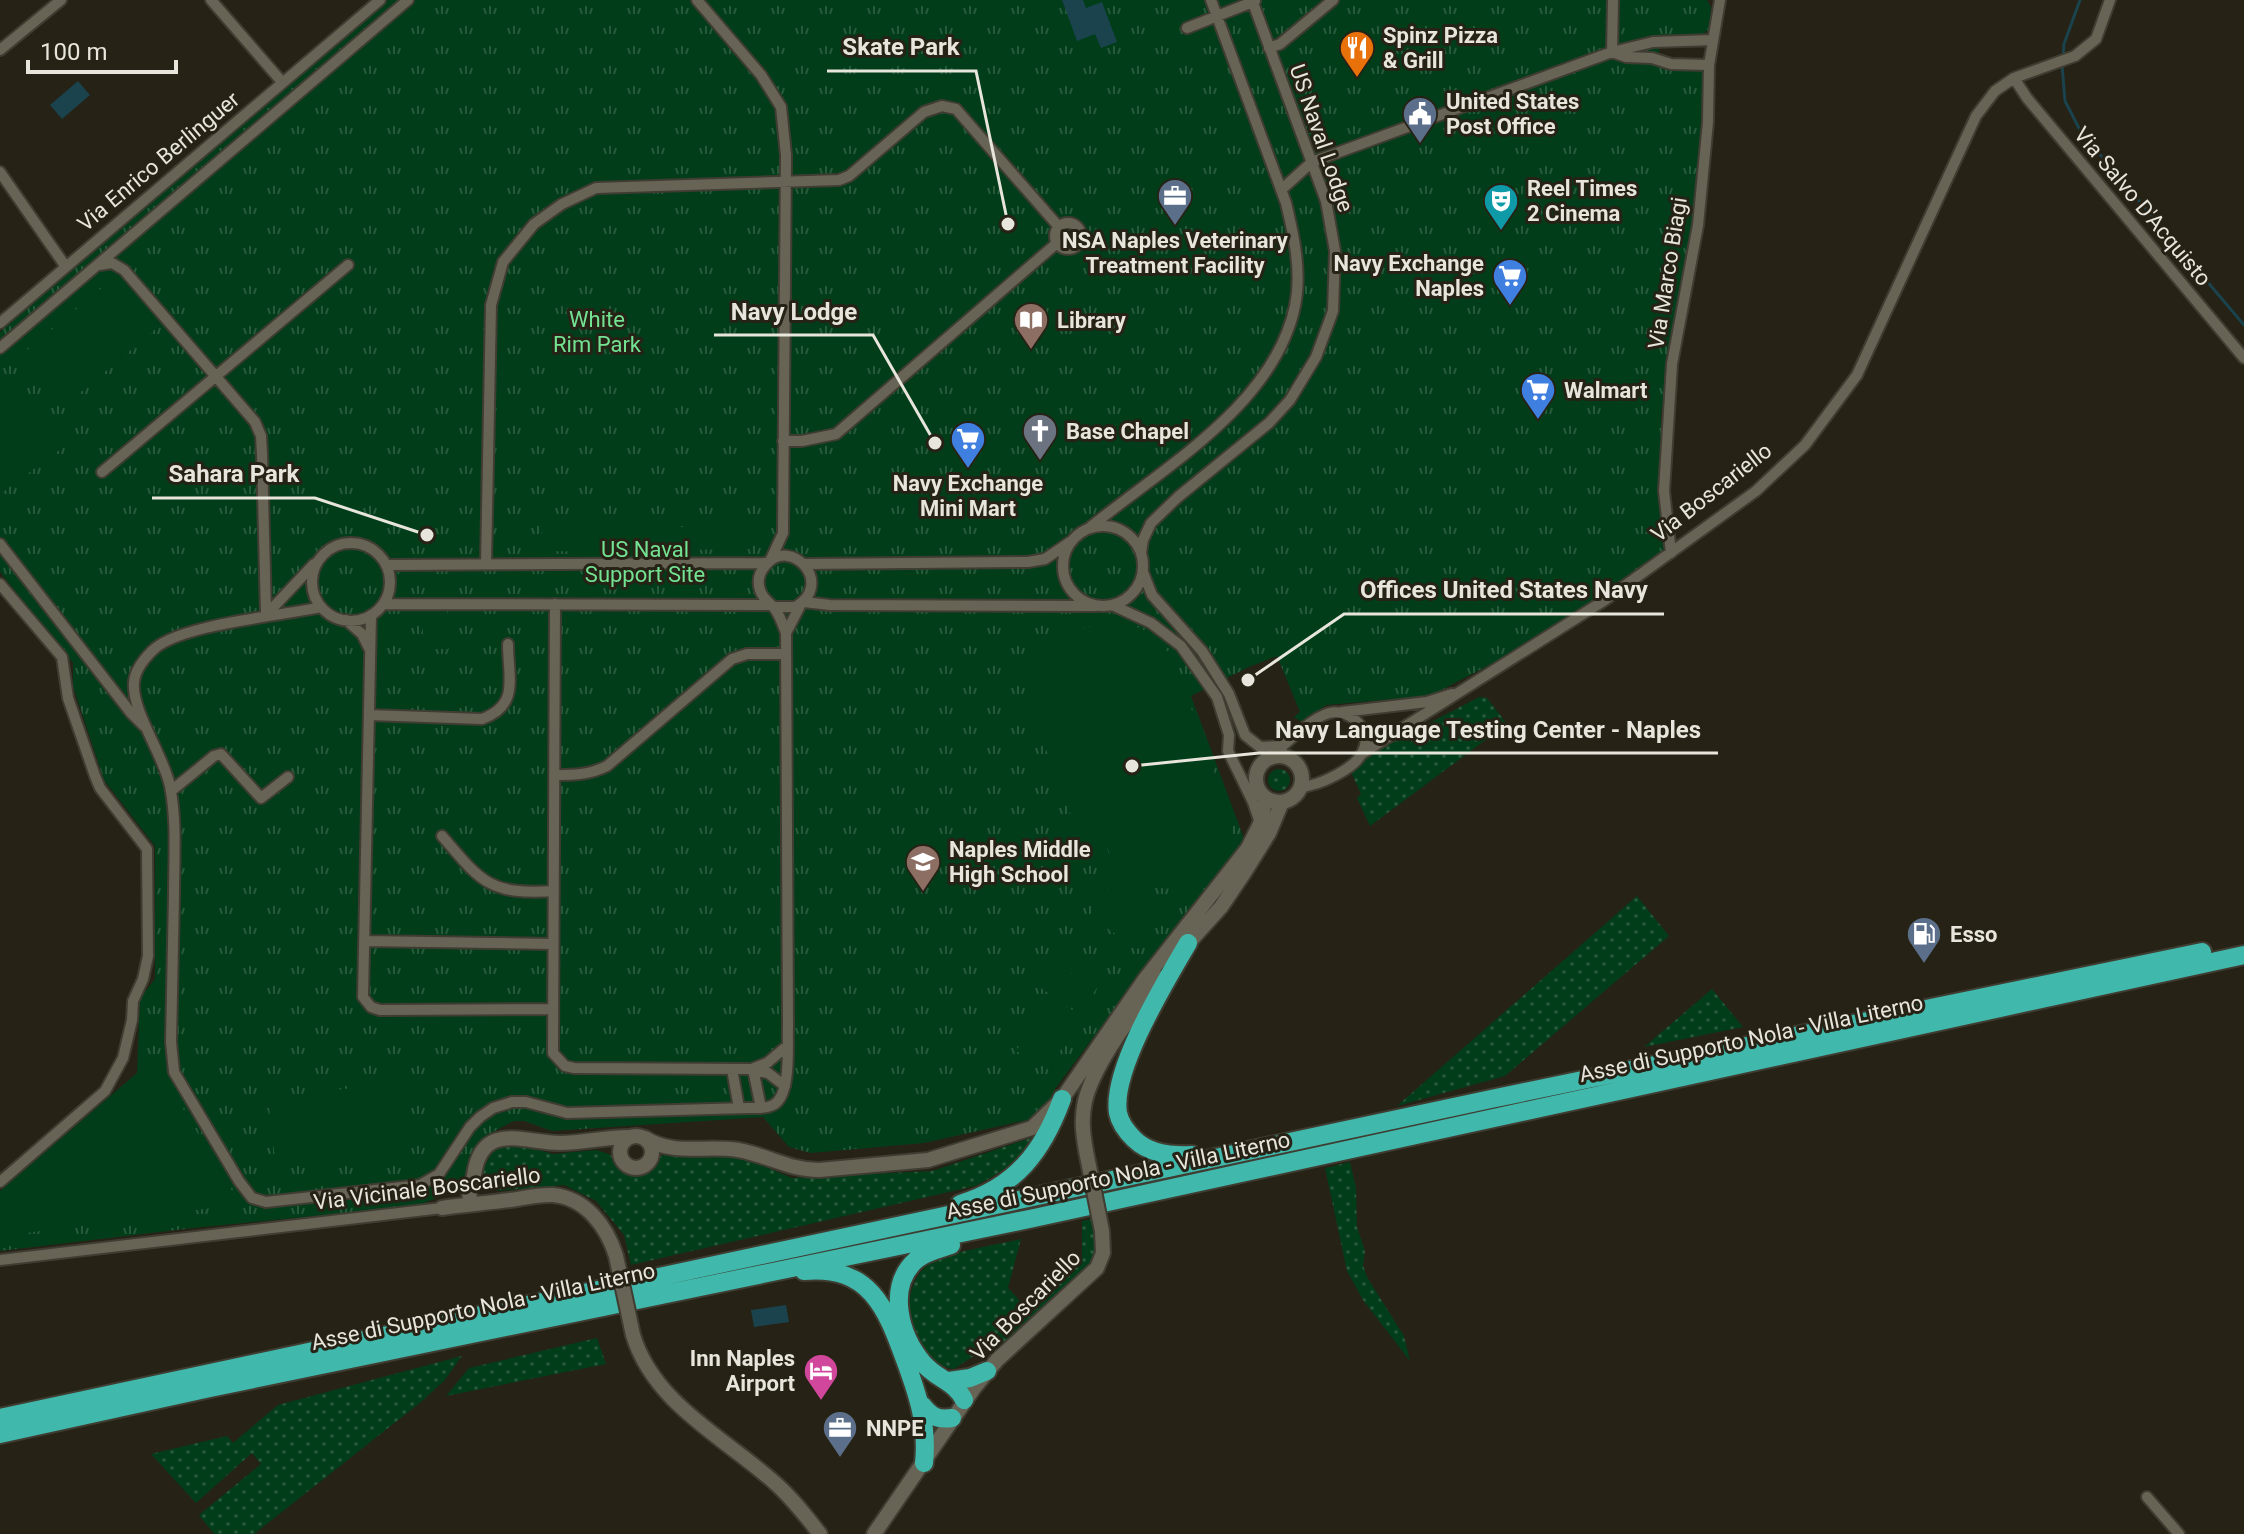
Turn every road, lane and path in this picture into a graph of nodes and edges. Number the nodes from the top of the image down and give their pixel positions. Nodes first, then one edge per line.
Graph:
1 (61, 0) edge
2 (211, 0) edge
3 (380, 0) edge
4 (408, 0) edge
5 (697, 0) edge
6 (1211, 0) edge
7 (1333, 0) edge
8 (1613, 0) edge
9 (1720, 0) edge
10 (2110, 0) edge
11 (1254, 1) edge
12 (1217, 17) junction
13 (1187, 28) dead end
14 (1713, 40) junction
15 (1269, 48) junction
16 (0, 50) edge
17 (1612, 52) junction
18 (1709, 65) junction
19 (2014, 78) junction
20 (282, 82) junction
21 (1312, 162) junction
22 (0, 172) edge
23 (786, 183) junction
24 (1281, 190) junction
25 (1059, 227) junction
26 (127, 239) junction
27 (1057, 243) junction
28 (348, 265) dead end
29 (66, 267) junction
30 (94, 267) junction
31 (124, 270) junction
32 (0, 323) edge
33 (0, 348) edge
34 (2244, 358) edge
35 (216, 376) junction
36 (783, 441) junction
37 (102, 472) dead end
38 (1088, 529) junction
39 (783, 533) junction
40 (1073, 540) junction
41 (0, 544) edge
42 (1141, 553) junction
43 (1671, 553) junction
44 (322, 555) junction
45 (800, 561) junction
46 (769, 562) junction
47 (486, 564) junction
48 (386, 565) junction
49 (1143, 572) junction
50 (0, 584) edge
51 (802, 603) junction
52 (383, 604) junction
53 (555, 604) junction
54 (1112, 605) junction
55 (773, 606) junction
56 (1096, 606) junction
57 (321, 607) junction
58 (266, 615) junction
59 (371, 615) junction
60 (346, 620) junction
61 (786, 633) junction
62 (508, 644) dead end
63 (370, 650) junction
64 (786, 654) junction
65 (1469, 689) junction
66 (1339, 713) junction
67 (369, 715) junction
68 (149, 730) junction
69 (1283, 746) junction
70 (1363, 753) junction
71 (1269, 758) junction
72 (1240, 774) junction
73 (554, 775) junction
74 (1256, 776) junction
75 (288, 777) dead end
76 (1300, 787) junction
77 (171, 791) junction
78 (1266, 798) junction
79 (1282, 802) junction
80 (1260, 824) junction
81 (442, 836) dead end
82 (554, 891) junction
83 (365, 941) junction
84 (1188, 943) junction
85 (2244, 943) edge
86 (553, 944) junction
87 (2244, 955) edge
88 (553, 1009) junction
89 (787, 1046) junction
90 (732, 1069) junction
91 (751, 1069) junction
92 (785, 1086) junction
93 (1062, 1099) junction
94 (739, 1108) junction
95 (761, 1108) junction
96 (629, 1137) junction
97 (645, 1138) junction
98 (1274, 1145) junction
99 (474, 1177) junction
100 (0, 1182) edge
101 (473, 1204) junction
102 (442, 1208) junction
103 (1034, 1218) junction
104 (862, 1234) junction
105 (0, 1260) edge
106 (741, 1277) junction
107 (987, 1371) junction
108 (949, 1381) junction
109 (964, 1400) junction
110 (922, 1405) junction
111 (0, 1418) edge
112 (952, 1418) junction
113 (0, 1434) edge
114 (924, 1463) junction
115 (2147, 1497) dead end
116 (820, 1534) edge
117 (874, 1534) edge
118 (2179, 1534) edge

1 - 16 street
2 - 20 street
3 - 20 street, Via Enrico Berlinguer
4 - 26 street
5 - 23 street
6 - 12 street
7 - 15 street
8 - 17 street
9 - 14 street, Via Marco Biagi
10 - 19 street, Via Boscariello
11 - 12 street
11 - 15 street, US Naval Lodge
12 - 13 street
12 - 24 street
14 - 17 street
14 - 18 street, Via Marco Biagi
15 - 21 street, US Naval Lodge
17 - 18 street
17 - 21 street
18 - 43 street, Via Marco Biagi
19 - 34 street, Via Salvo D'Acquisto
19 - 43 street, Via Boscariello
20 - 29 street, Via Enrico Berlinguer
21 - 24 street
21 - 42 street, US Naval Lodge
22 - 29 street
23 - 25 street
23 - 36 street
23 - 47 street
24 - 38 street
25 - 27 street
25 - 27 street
26 - 30 street
26 - 31 street
27 - 36 street
28 - 35 street
29 - 32 street, Via Enrico Berlinguer
30 - 31 street
30 - 33 street
31 - 35 street
35 - 37 street
35 - 58 street
36 - 39 street
38 - 40 street
38 - 42 street
39 - 45 street
39 - 46 street
40 - 45 street
40 - 56 street
41 - 68 street
42 - 49 street
43 - 65 street, Via Boscariello
44 - 48 street
44 - 57 street
44 - 58 street
45 - 46 street
45 - 51 street
46 - 47 street
46 - 55 street
47 - 48 street
48 - 52 street
49 - 54 street
49 - 69 street
50 - 100 street
51 - 55 street
51 - 56 street
51 - 61 street
52 - 53 street
52 - 59 street
53 - 55 street
53 - 73 street
54 - 56 street
54 - 72 street
55 - 61 street
57 - 58 street
57 - 60 street
58 - 68 street
59 - 60 street
59 - 63 street
60 - 63 street
61 - 64 street
62 - 67 street
63 - 67 street
64 - 73 street
64 - 89 street
65 - 66 street, Via Boscariello
65 - 70 street, Via Boscariello
66 - 69 street, Via Boscariello
66 - 70 street
67 - 83 street
68 - 77 street
69 - 71 street, Via Boscariello
70 - 76 street, Via Boscariello
71 - 74 street
71 - 76 street
72 - 74 street
72 - 80 street
73 - 82 street
74 - 78 street
75 - 77 street
76 - 79 street
77 - 94 street
78 - 79 street
78 - 80 street
79 - 84 street, Via Boscariello
80 - 93 street
81 - 82 street
82 - 86 street
83 - 86 street
83 - 88 street
84 - 98 highway
84 - 107 street, Via Boscariello, bridge
85 - 98 highway, Asse di Supporto Nola - Villa Literno
86 - 88 street
87 - 103 highway, Asse di Supporto Nola - Villa Literno
88 - 90 street
89 - 91 street
89 - 92 street
90 - 91 street
90 - 94 street
91 - 92 street
91 - 95 street
92 - 95 street
93 - 97 street
93 - 104 highway
94 - 95 street
96 - 97 street
96 - 97 street
96 - 99 street
98 - 104 highway, Asse di Supporto Nola - Villa Literno
99 - 101 street
99 - 102 street
101 - 102 street, Via Vicinale Boscariello
101 - 116 street, Via Vicinale Boscariello, bridge
102 - 105 street, Via Vicinale Boscariello
103 - 106 highway, Asse di Supporto Nola - Villa Literno
103 - 108 highway
104 - 111 highway, Asse di Supporto Nola - Villa Literno
106 - 110 highway
106 - 113 highway, Asse di Supporto Nola - Villa Literno
107 - 108 highway
107 - 109 street, Via Boscariello
108 - 109 highway
109 - 112 street, Via Boscariello
110 - 112 highway
110 - 114 highway
112 - 114 street, Via Boscariello
114 - 117 street, Via Boscariello
115 - 118 street

